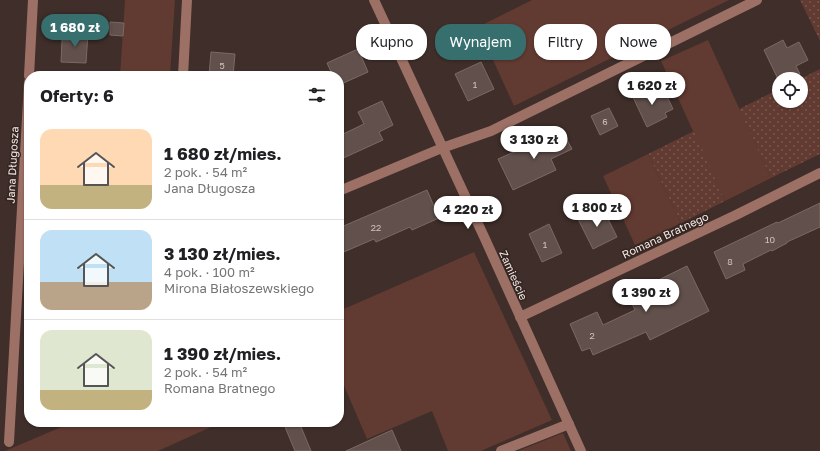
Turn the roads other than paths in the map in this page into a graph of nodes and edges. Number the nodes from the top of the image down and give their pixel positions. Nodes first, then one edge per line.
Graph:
1 (33, 0) edge
2 (187, 0) edge
3 (374, 0) edge
4 (757, 0) edge
5 (29, 71) edge
6 (183, 71) edge
7 (442, 148) junction
8 (24, 172) edge
9 (820, 173) edge
10 (344, 189) edge
11 (520, 317) junction
12 (568, 424) junction
13 (9, 442) dead end
14 (501, 451) edge
15 (581, 451) edge

1 - 5 street
2 - 6 street
3 - 7 street, Zamieście
4 - 7 street
7 - 10 street
7 - 11 street, Zamieście
8 - 13 street, Jana Długosza
9 - 11 street, Romana Bratnego
11 - 12 street, Zamieście
12 - 14 street
12 - 15 street, Zamieście

